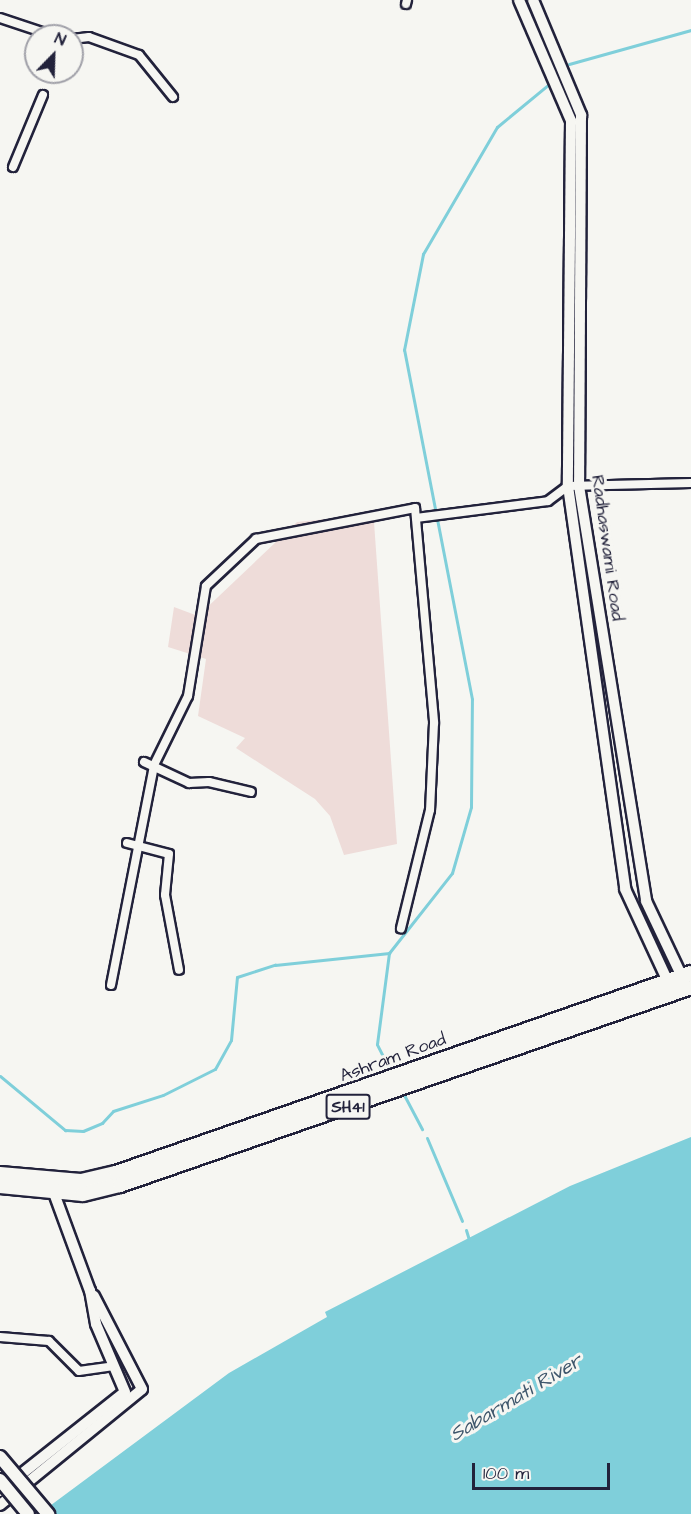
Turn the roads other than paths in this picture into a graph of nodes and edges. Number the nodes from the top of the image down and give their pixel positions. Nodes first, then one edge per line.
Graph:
1 (519, 0) edge
2 (533, 0) edge
3 (0, 18) edge
4 (24, 26) edge
5 (84, 38) edge
6 (564, 66) junction
7 (554, 71) junction
8 (43, 95) dead end
9 (173, 97) dead end
10 (13, 167) dead end
11 (691, 483) edge
12 (574, 486) junction
13 (416, 518) junction
14 (144, 762) dead end
15 (154, 765) junction
16 (251, 792) dead end
17 (127, 843) dead end
18 (140, 846) junction
19 (401, 928) dead end
20 (179, 970) dead end
21 (688, 982) edge
22 (111, 985) dead end
23 (671, 987) junction
24 (0, 1174) edge
25 (0, 1186) edge
26 (54, 1186) junction
27 (90, 1291) junction
28 (0, 1337) edge
29 (114, 1366) junction
30 (0, 1457) edge
31 (0, 1480) edge
32 (0, 1491) edge
33 (0, 1505) edge
34 (28, 1514) edge
35 (48, 1514) edge

1 - 7 street, Radhaswami Road
2 - 6 street, Radhaswami Road
3 - 4 street
5 - 9 street
6 - 7 street
6 - 12 street, Radhaswami Road
7 - 12 street, Radhaswami Road
8 - 10 street
11 - 12 street
12 - 13 street
12 - 21 street, Radhaswami Road
12 - 23 street, Radhaswami Road
13 - 15 street
13 - 19 street
14 - 15 street
15 - 16 street
15 - 18 street
17 - 18 street
18 - 20 street
18 - 22 street
21 - 23 main road, Ashram Road
23 - 26 main road, Ashram Road
24 - 26 main road, Ashram Road
25 - 26 main road, Ashram Road
26 - 27 street
27 - 29 street
27 - 33 street
28 - 29 street
29 - 32 street
30 - 35 main road, bridge
31 - 34 main road, bridge

